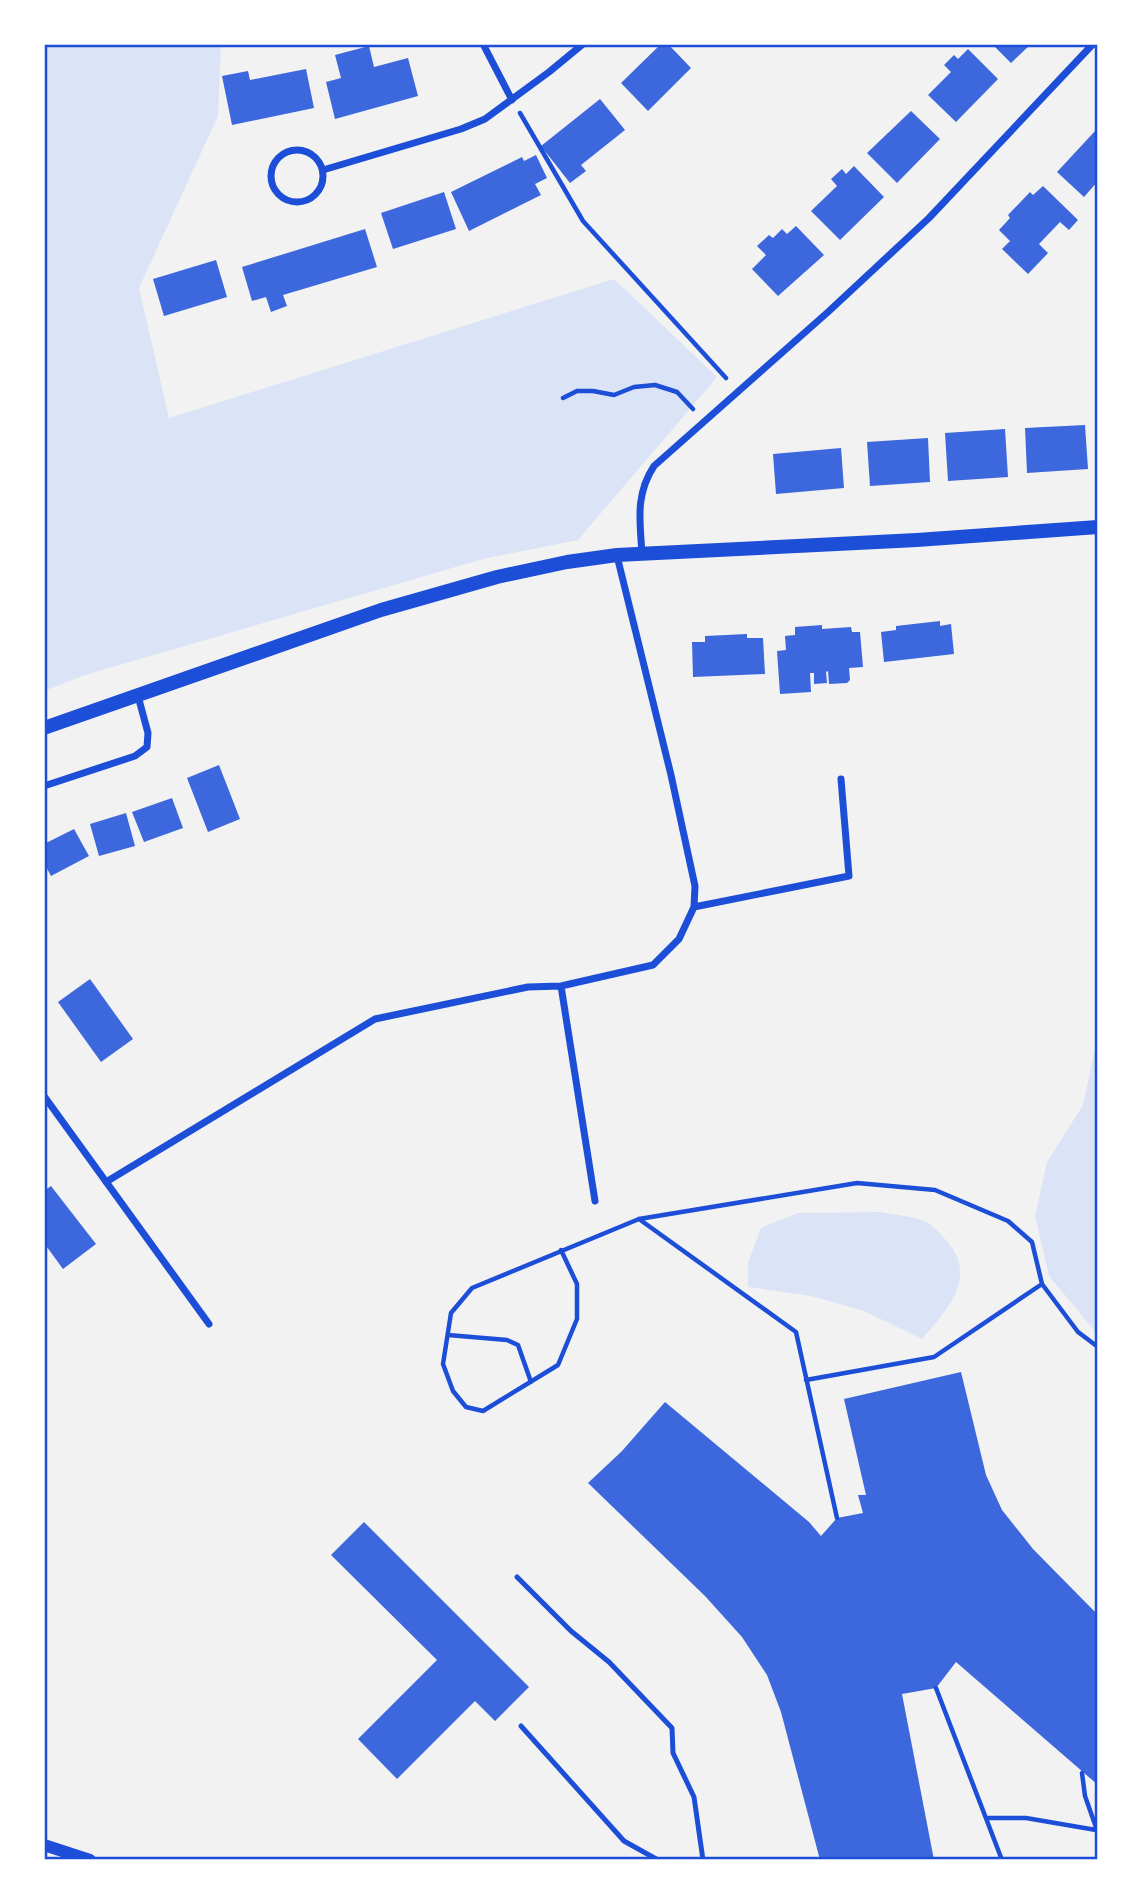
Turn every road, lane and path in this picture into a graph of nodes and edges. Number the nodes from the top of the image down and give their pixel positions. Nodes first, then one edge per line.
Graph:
1 (483, 44) edge
2 (583, 44) edge
3 (1093, 44) edge
4 (512, 100) junction
5 (323, 170) junction
6 (739, 392) junction
7 (563, 398) dead end
8 (694, 410) dead end
9 (1098, 527) edge
10 (642, 554) junction
11 (617, 555) junction
12 (138, 696) junction
13 (44, 729) edge
14 (841, 779) dead end
15 (44, 786) edge
16 (694, 907) junction
17 (561, 986) junction
18 (44, 1096) edge
19 (106, 1182) junction
20 (595, 1201) dead end
21 (639, 1219) junction
22 (561, 1251) junction
23 (1042, 1284) junction
24 (209, 1324) dead end
25 (448, 1335) junction
26 (1098, 1347) edge
27 (806, 1380) junction
28 (531, 1382) junction
29 (837, 1518) dead end
30 (517, 1577) dead end
31 (936, 1688) dead end
32 (521, 1726) dead end
33 (1082, 1773) dead end
34 (986, 1818) junction
35 (1097, 1831) edge
36 (44, 1845) edge
37 (90, 1860) edge
38 (658, 1860) edge
39 (703, 1860) edge
40 (1002, 1860) edge

1 - 4 street
2 - 4 street
3 - 6 street
4 - 5 street
4 - 6 path
5 - 5 street
6 - 10 street
7 - 8 path
9 - 10 main road
10 - 11 main road
11 - 12 main road
11 - 16 street
12 - 13 main road
12 - 15 street
14 - 16 street
16 - 17 street
17 - 19 street
17 - 20 street
18 - 19 street
19 - 24 street
21 - 22 path
21 - 23 path
21 - 27 path
22 - 25 path
22 - 28 path
23 - 26 path
23 - 27 path
25 - 28 path
25 - 28 path
27 - 29 path
30 - 39 lane
31 - 34 path
32 - 38 lane
33 - 35 path
34 - 35 path
34 - 40 path
36 - 37 street

